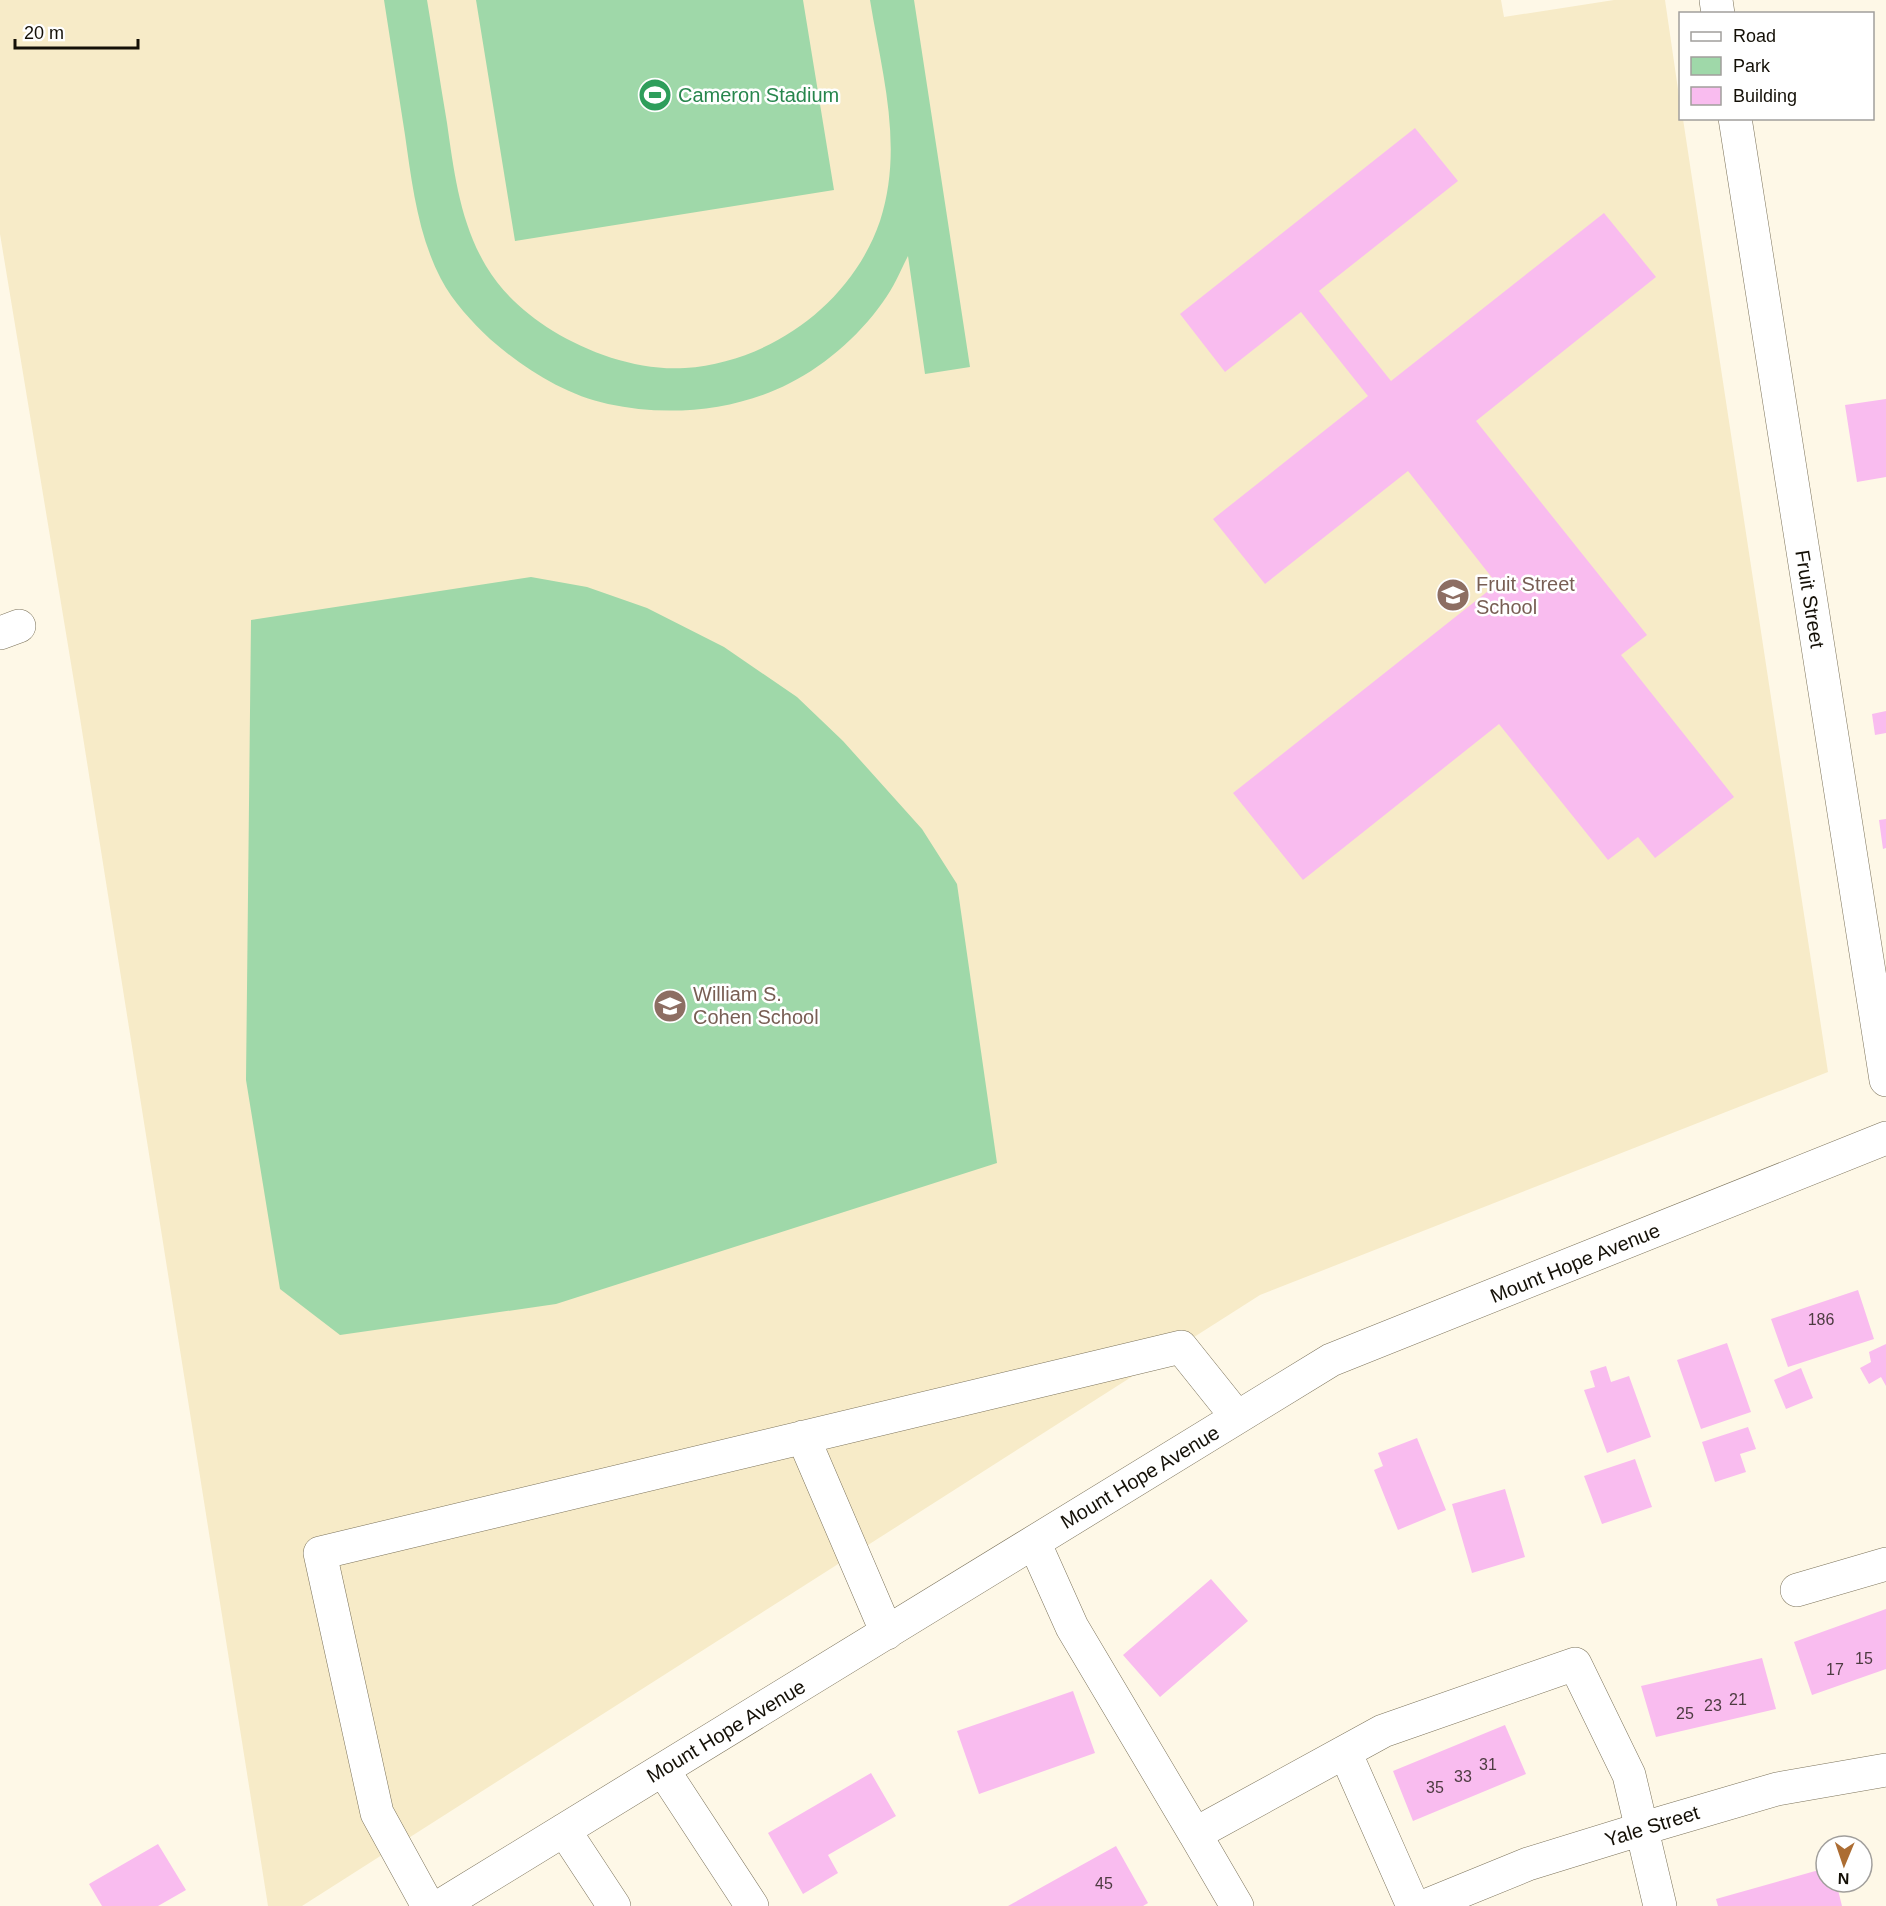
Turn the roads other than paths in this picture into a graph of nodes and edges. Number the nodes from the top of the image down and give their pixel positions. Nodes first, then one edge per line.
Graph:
1 (1735, 120) edge
2 (1886, 1080) edge
3 (1886, 1138) edge
4 (1237, 1418) junction
5 (803, 1437) junction
6 (1034, 1542) junction
7 (1886, 1564) edge
8 (1797, 1590) dead end
9 (886, 1633) junction
10 (1345, 1752) junction
11 (663, 1770) junction
12 (1886, 1770) edge
13 (1641, 1829) junction
14 (564, 1830) junction
15 (1195, 1834) junction
16 (1432, 1904) edge
17 (428, 1906) edge
18 (440, 1906) edge
19 (614, 1906) edge
20 (752, 1906) edge
21 (1237, 1906) edge
22 (1660, 1906) edge

1 - 2 street, Fruit Street
3 - 4 street, Mount Hope Avenue
4 - 5 street
4 - 6 street, Mount Hope Avenue
5 - 9 street
5 - 17 street
6 - 9 street, Mount Hope Avenue
6 - 15 street
7 - 8 street
9 - 11 street, Mount Hope Avenue
10 - 13 street
10 - 15 street
10 - 16 street
11 - 14 street, Mount Hope Avenue
11 - 20 street
12 - 13 street, Yale Street
13 - 16 street, Yale Street
13 - 22 street
14 - 18 street, Mount Hope Avenue
14 - 19 street
15 - 21 street

